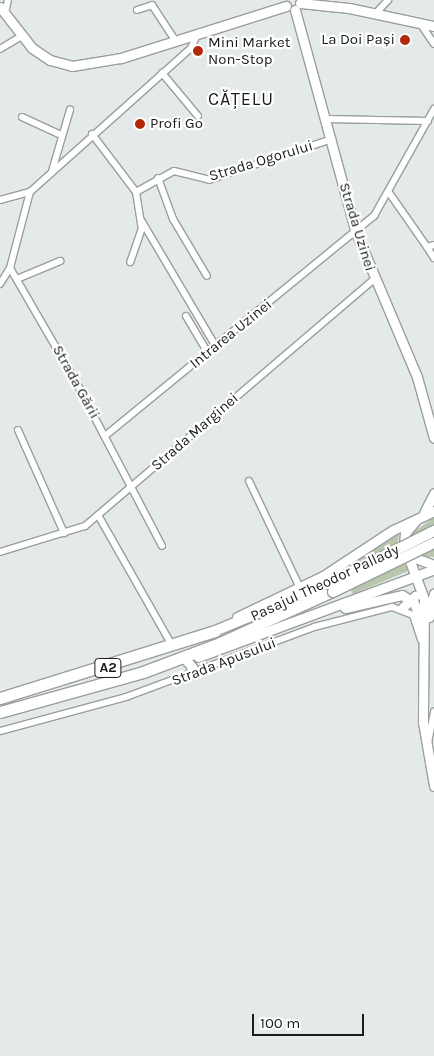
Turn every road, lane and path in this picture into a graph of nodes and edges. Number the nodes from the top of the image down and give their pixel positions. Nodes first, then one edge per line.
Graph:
1 (8, 0) edge
2 (388, 0) edge
3 (287, 3) edge
4 (298, 4) edge
5 (2, 10) edge
6 (137, 10) dead end
7 (376, 14) junction
8 (420, 23) junction
9 (434, 26) edge
10 (198, 33) junction
11 (22, 36) junction
12 (175, 40) junction
13 (434, 44) edge
14 (0, 49) edge
15 (162, 73) junction
16 (434, 109) edge
17 (70, 110) dead end
18 (198, 116) dead end
19 (22, 117) dead end
20 (327, 119) junction
21 (428, 121) junction
22 (92, 134) junction
23 (61, 136) junction
24 (332, 139) junction
25 (52, 171) junction
26 (158, 178) junction
27 (30, 192) junction
28 (136, 192) junction
29 (390, 194) junction
30 (0, 200) edge
31 (141, 220) junction
32 (355, 230) junction
33 (430, 246) edge
34 (434, 258) edge
35 (60, 261) dead end
36 (130, 262) dead end
37 (10, 268) junction
38 (207, 276) dead end
39 (17, 279) junction
40 (373, 280) junction
41 (0, 284) edge
42 (186, 316) dead end
43 (216, 347) junction
44 (208, 353) junction
45 (18, 430) dead end
46 (105, 436) junction
47 (434, 438) edge
48 (249, 481) dead end
49 (131, 487) junction
50 (434, 493) edge
51 (434, 509) edge
52 (424, 513) junction
53 (98, 515) junction
54 (434, 531) edge
55 (64, 533) junction
56 (434, 542) edge
57 (162, 546) dead end
58 (0, 552) edge
59 (407, 555) junction
60 (434, 565) edge
61 (434, 569) edge
62 (416, 576) junction
63 (420, 587) junction
64 (300, 588) junction
65 (331, 588) junction
66 (434, 594) edge
67 (411, 600) junction
68 (402, 608) junction
69 (318, 613) junction
70 (215, 631) joint
71 (170, 642) junction
72 (220, 643) joint
73 (425, 647) junction
74 (133, 660) junction
75 (186, 660) junction
76 (164, 665) junction
77 (190, 675) junction
78 (0, 698) edge
79 (0, 712) edge
80 (434, 712) edge
81 (0, 731) edge
82 (427, 753) junction
83 (434, 786) edge

1 - 5 street
2 - 7 street
3 - 4 main road
3 - 10 main road
4 - 7 main road
4 - 20 main road, Strada Uzinei
5 - 11 main road
6 - 12 street
7 - 8 main road
8 - 9 main road
8 - 13 street
10 - 12 main road
10 - 15 street
11 - 12 main road
11 - 14 street
15 - 18 street
15 - 22 street
16 - 21 street
17 - 23 street
19 - 23 street
20 - 21 street
20 - 24 main road, Strada Uzinei
21 - 29 street
22 - 25 street
22 - 28 street
23 - 25 street
24 - 26 street, Strada Ogorului
24 - 32 main road, Strada Uzinei
25 - 27 street
26 - 28 street, Strada Ogorului
26 - 38 street
27 - 30 street
27 - 37 street
28 - 31 street
29 - 32 street
29 - 33 street
31 - 36 street
31 - 43 street
32 - 40 main road, Strada Uzinei
32 - 43 street, Intrarea Uzinei
33 - 34 street
35 - 39 street
37 - 39 street, Strada Gării
37 - 41 street
39 - 46 street, Strada Gării
40 - 47 main road, Strada Uzinei
40 - 49 street, Strada Marginei
42 - 44 street
43 - 44 street, Intrarea Uzinei
44 - 46 street, Intrarea Uzinei
45 - 55 street
46 - 49 street, Strada Gării
48 - 64 street
49 - 53 street, Strada Marginei
49 - 57 street, Strada Gării
50 - 52 main road
51 - 52 main road
52 - 59 main road
52 - 64 main road
53 - 55 street, Strada Marginei
53 - 71 street
54 - 65 main road, Pasajul Theodor Pallady, bridge
55 - 58 street, Strada Marginei
56 - 65 main road, Pasajul Theodor Pallady, bridge
59 - 60 main road
59 - 62 main road
61 - 62 main road
62 - 63 main road
62 - 69 main road
63 - 67 main road
63 - 73 main road
64 - 71 main road
65 - 70 main road, Pasajul Theodor Pallady
65 - 72 main road, Pasajul Theodor Pallady
66 - 73 main road
67 - 68 main road
67 - 69 main road
67 - 73 main road
68 - 73 street
68 - 77 street, Strada Apusului
69 - 75 main road
70 - 74 highway, A2
71 - 74 main road
72 - 76 highway, A2
73 - 82 main road
74 - 78 highway, A2
75 - 76 main road
75 - 77 main road
76 - 79 highway, A2
77 - 81 street, Strada Apusului
80 - 82 street
82 - 83 main road

